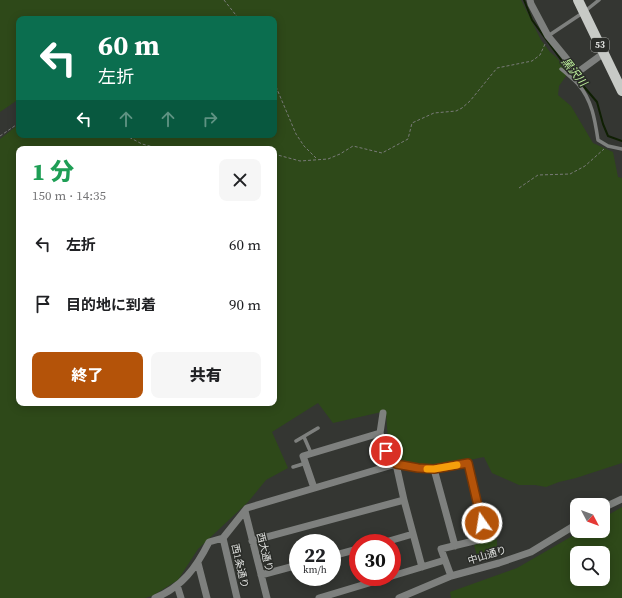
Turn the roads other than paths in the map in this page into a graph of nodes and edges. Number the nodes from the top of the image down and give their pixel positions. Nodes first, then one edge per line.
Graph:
1 (530, 0) edge
2 (578, 0) edge
3 (599, 0) edge
4 (584, 12) junction
5 (548, 36) junction
6 (604, 53) junction
7 (562, 69) dead end
8 (622, 91) edge
9 (622, 149) edge
10 (383, 413) dead end
11 (318, 428) dead end
12 (380, 433) junction
13 (304, 437) junction
14 (296, 441) dead end
15 (311, 453) junction
16 (306, 463) junction
17 (396, 464) junction
18 (293, 467) dead end
19 (434, 469) junction
20 (314, 488) junction
21 (622, 499) edge
22 (404, 500) junction
23 (610, 505) edge
24 (244, 511) junction
25 (570, 528) edge
26 (413, 534) junction
27 (401, 537) edge
28 (224, 538) junction
29 (252, 541) junction
30 (455, 546) junction
31 (445, 560) junction
32 (198, 563) junction
33 (289, 567) edge
34 (422, 567) junction
35 (401, 573) edge
36 (261, 575) junction
37 (451, 576) junction
38 (177, 585) junction
39 (359, 586) edge
40 (155, 598) edge
41 (180, 598) edge
42 (207, 598) edge
43 (237, 598) edge
44 (267, 598) edge
45 (319, 598) edge
46 (399, 598) edge

1 - 5 street
2 - 4 main road, 53
3 - 4 lane
4 - 5 lane
4 - 6 main road, 53
5 - 6 street
6 - 8 main road, 53
7 - 9 lane
10 - 12 street
11 - 13 lane
12 - 15 street
12 - 17 street
13 - 14 lane
13 - 15 lane
15 - 16 street
16 - 18 lane
16 - 20 street
17 - 19 street
17 - 20 street
17 - 22 street
19 - 30 street
19 - 30 street
20 - 24 street
21 - 23 street
22 - 26 street
22 - 29 street
24 - 28 street
24 - 29 street, 西大通り
25 - 37 street, 中山通り
26 - 27 street
26 - 34 street
28 - 32 street
28 - 43 street, 西1条通り
29 - 36 street, 西大通り
30 - 31 street
31 - 34 street
31 - 37 street
32 - 38 street
32 - 42 street
33 - 36 street
34 - 35 street
36 - 44 street, 西大通り
37 - 46 street, 中山通り
38 - 40 street
38 - 41 street
39 - 45 street

